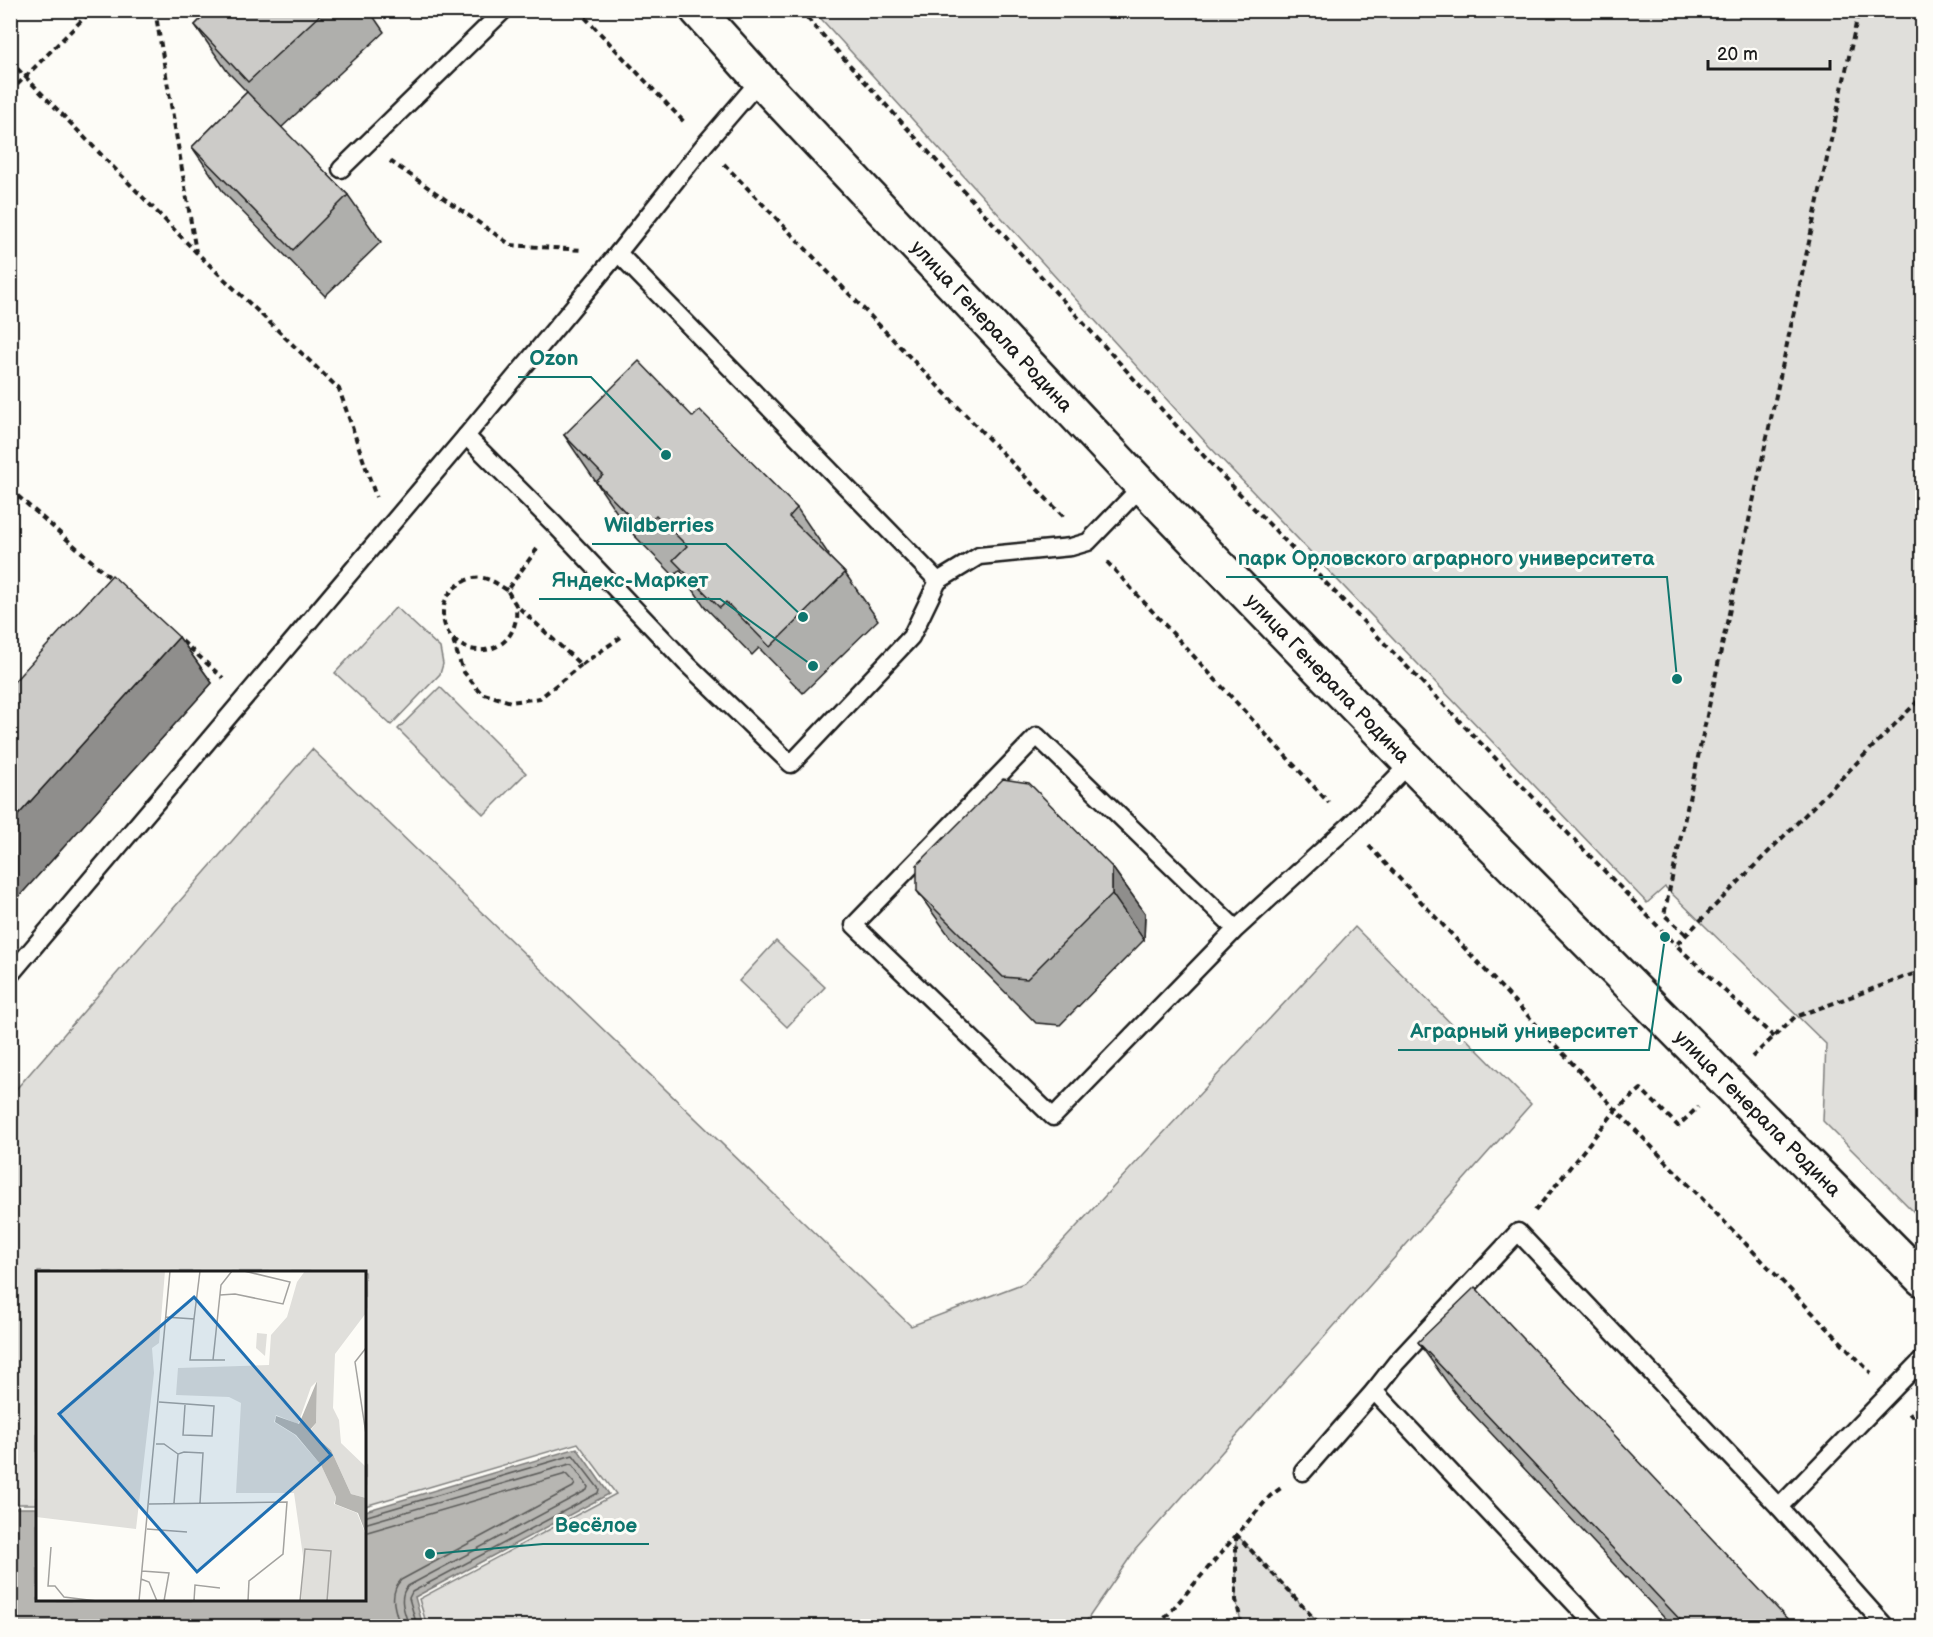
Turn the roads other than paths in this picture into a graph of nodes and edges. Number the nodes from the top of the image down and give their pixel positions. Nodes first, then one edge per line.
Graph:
1 (504, 10) edge
2 (697, 10) edge
3 (760, 80) junction
4 (341, 169) dead end
5 (618, 253) junction
6 (466, 436) junction
7 (1142, 486) junction
8 (938, 581) junction
9 (1410, 763) junction
10 (1236, 928) junction
11 (10, 975) edge
12 (1923, 1279) edge
13 (1923, 1360) edge
14 (1374, 1391) junction
15 (1303, 1472) road end
16 (1779, 1507) junction
17 (1596, 1626) edge
18 (1885, 1626) edge

1 - 4 lane
2 - 3 main road, улица Генерала Родина
3 - 5 lane
3 - 7 main road, улица Генерала Родина
5 - 6 lane
5 - 8 lane
6 - 8 lane
6 - 11 lane
7 - 8 lane
7 - 9 main road, улица Генерала Родина
9 - 10 lane
9 - 12 main road, улица Генерала Родина
10 - 10 lane
13 - 16 lane
14 - 15 lane
14 - 16 lane
14 - 17 lane
16 - 18 lane

